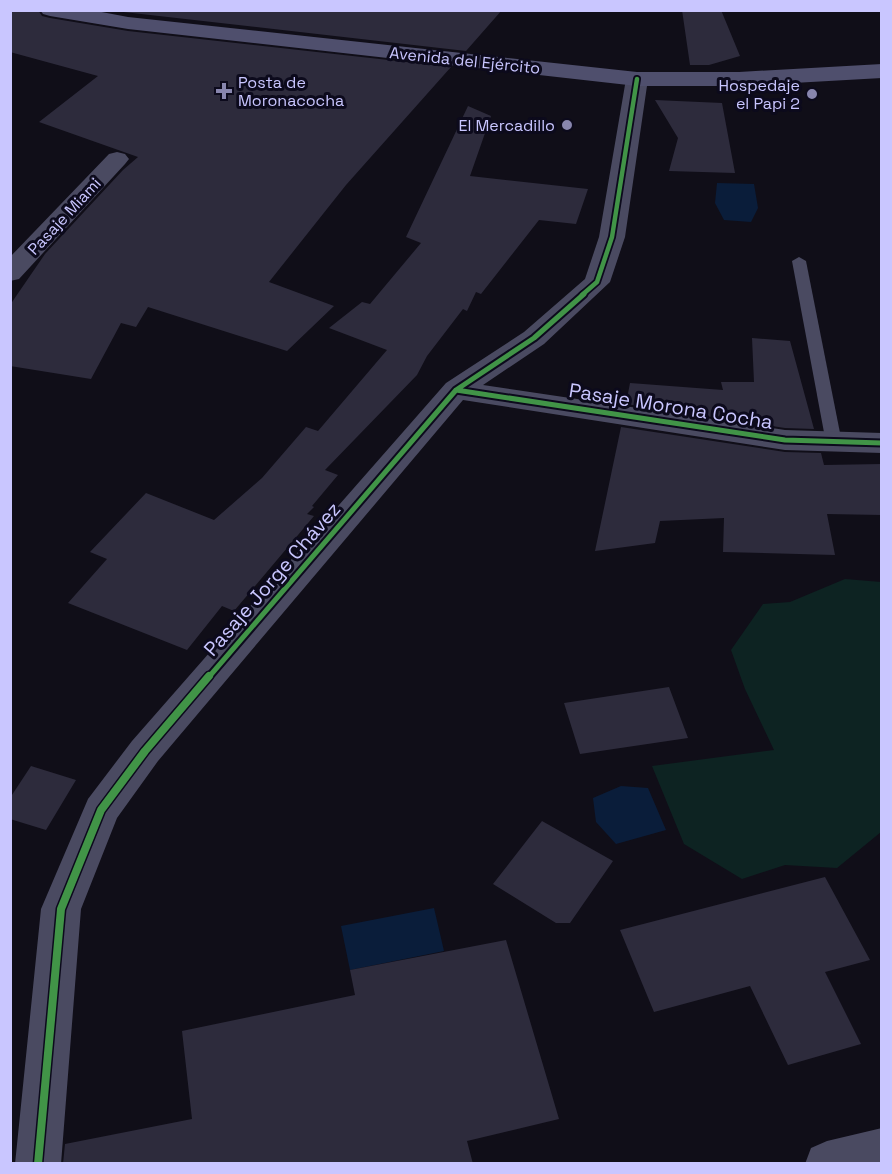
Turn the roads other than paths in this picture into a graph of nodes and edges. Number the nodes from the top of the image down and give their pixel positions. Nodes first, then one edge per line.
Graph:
1 (50, 10) edge
2 (882, 71) edge
3 (637, 79) junction
4 (117, 159) dead end
5 (799, 261) dead end
6 (10, 273) edge
7 (456, 390) junction
8 (834, 442) junction
9 (882, 443) edge
10 (882, 1150) edge
11 (38, 1164) edge
12 (827, 1164) edge

1 - 3 main road, Avenida del Ejército
2 - 3 main road, Avenida del Ejército
3 - 7 street, Pasaje Jorge Chávez
4 - 6 street, Pasaje Miami
5 - 8 lane
7 - 8 street, Pasaje Morona Cocha
7 - 11 street, Pasaje Jorge Chávez
8 - 9 street, Pasaje Morona Cocha
10 - 12 street

